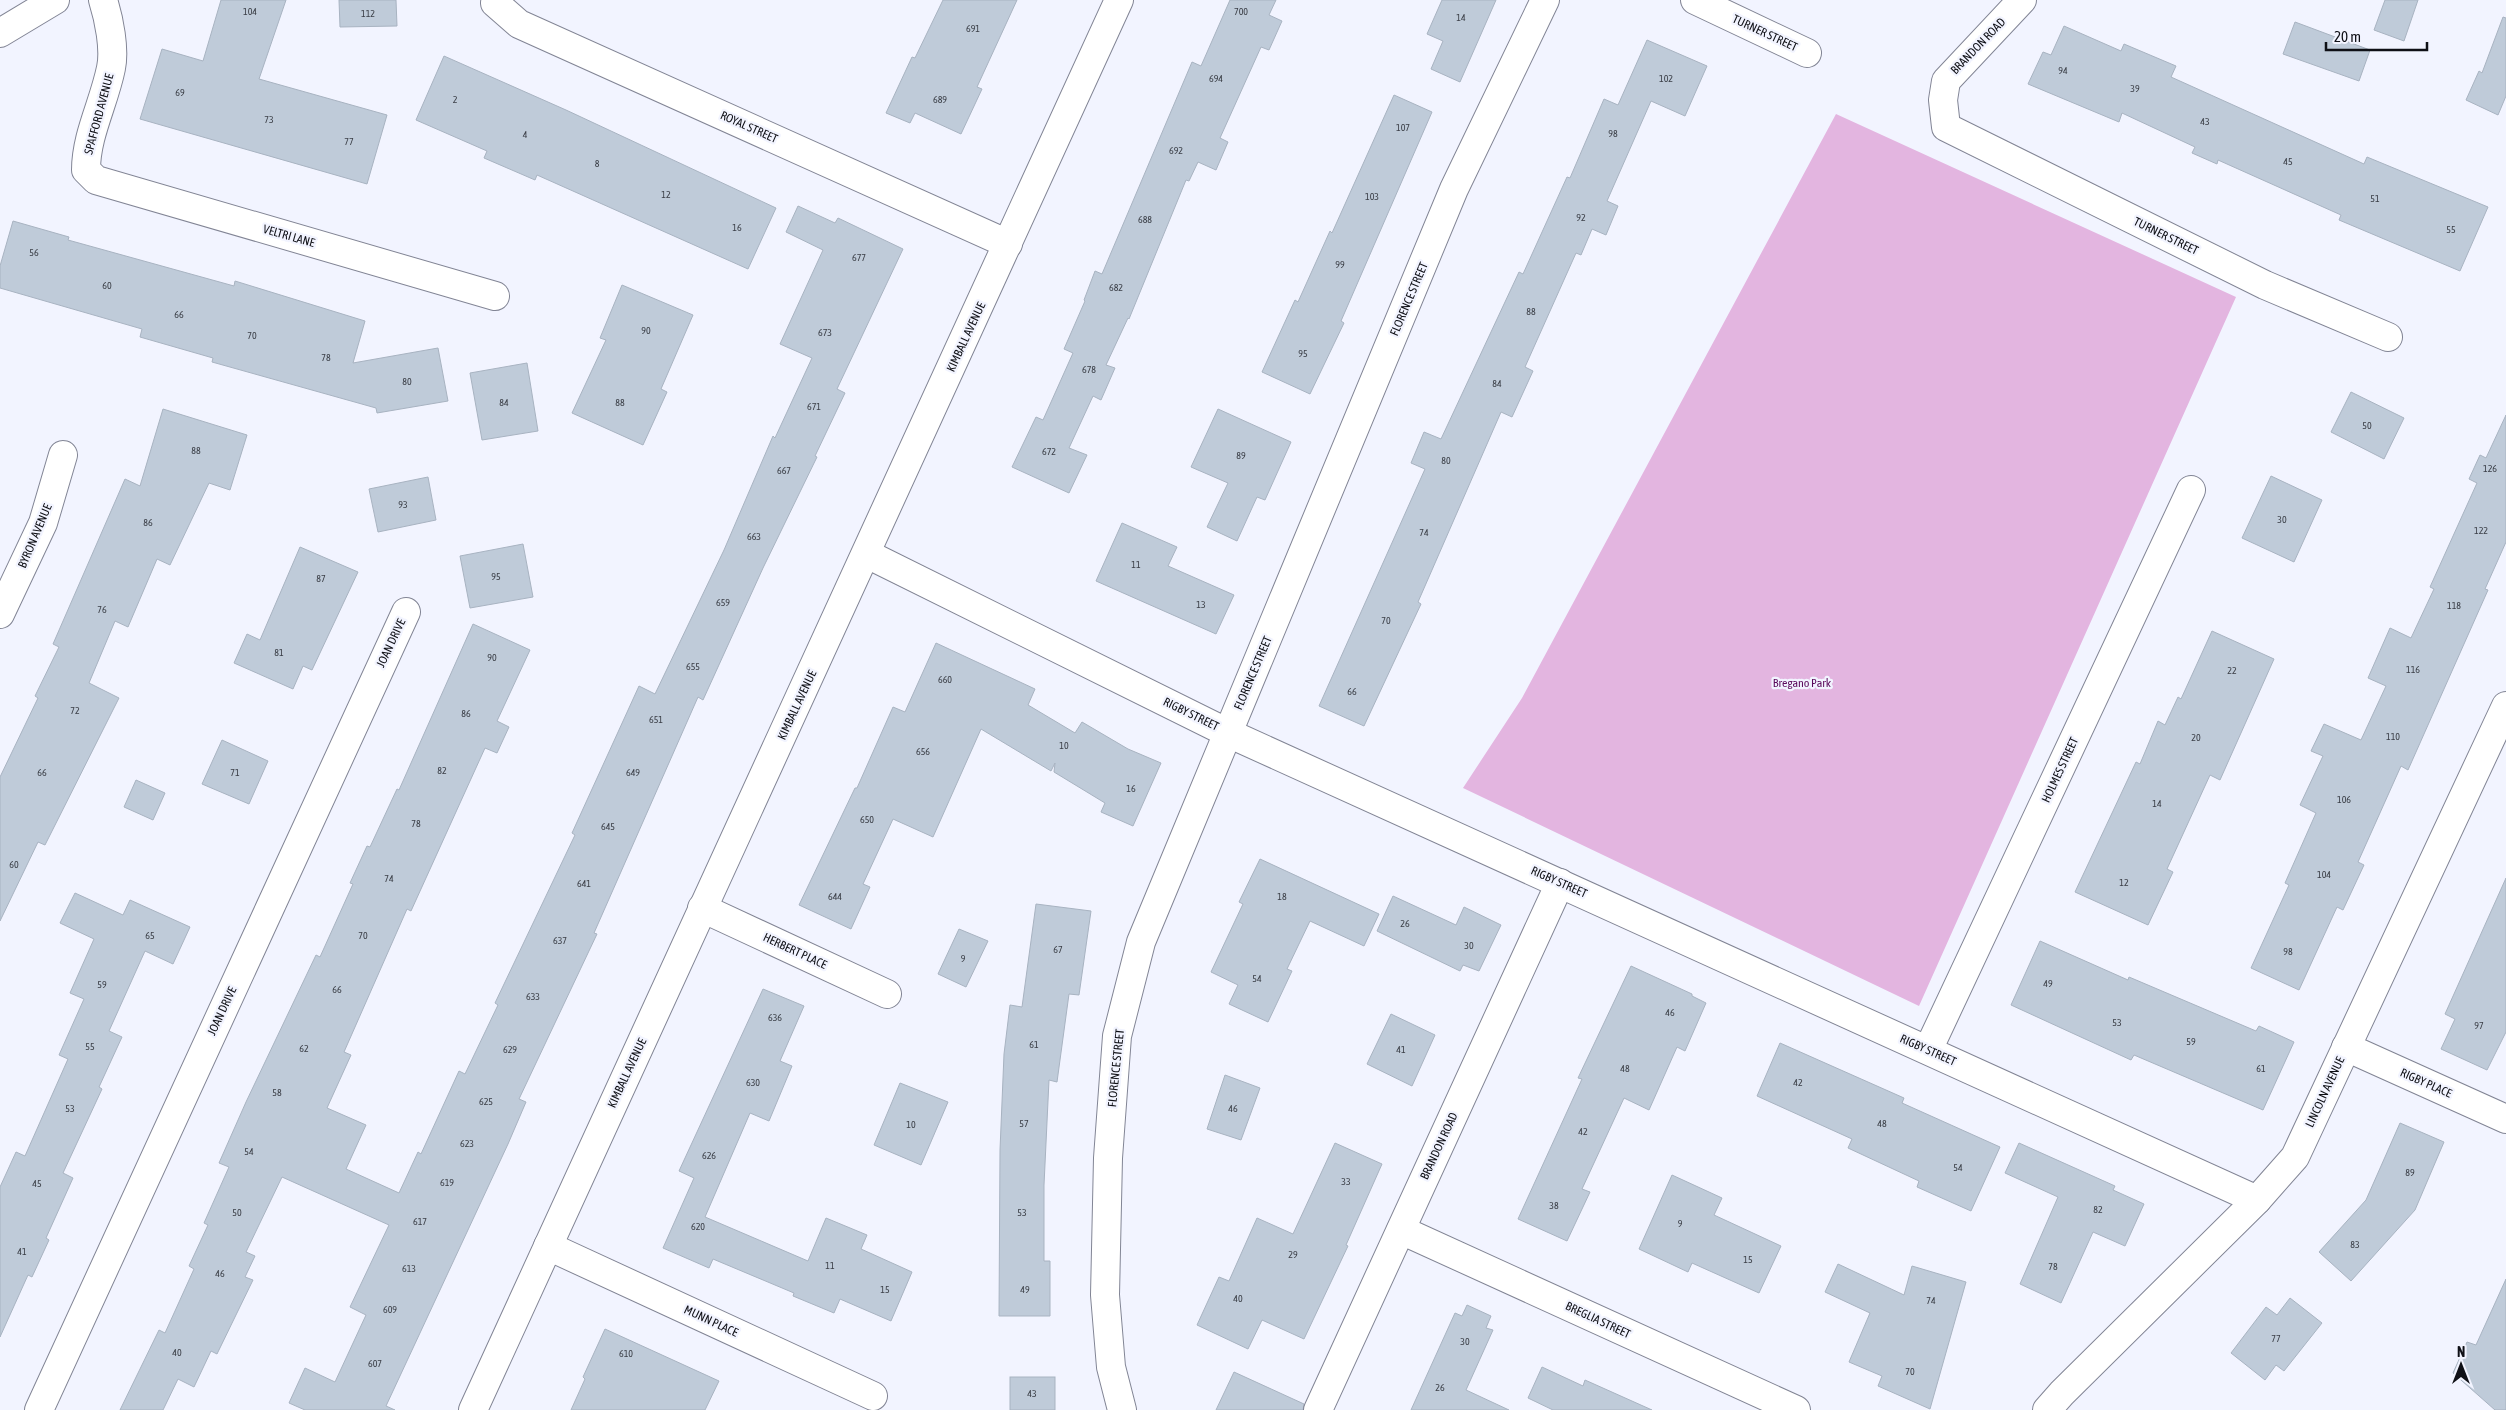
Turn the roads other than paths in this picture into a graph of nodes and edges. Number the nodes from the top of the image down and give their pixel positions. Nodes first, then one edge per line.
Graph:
1 (55, 0) edge
2 (102, 0) edge
3 (1119, 0) edge
4 (1545, 0) edge
5 (1695, 0) edge
6 (2022, 0) edge
7 (495, 3) dead end
8 (0, 33) edge
9 (1807, 53) dead end
10 (1946, 127) joint
11 (86, 170) joint
12 (1008, 244) junction
13 (495, 296) dead end
14 (2388, 337) dead end
15 (63, 455) dead end
16 (2191, 490) dead end
17 (867, 554) junction
18 (406, 612) dead end
19 (0, 614) edge
20 (2506, 706) edge
21 (1228, 733) junction
22 (1560, 883) junction
23 (702, 908) junction
24 (887, 994) dead end
25 (2346, 1048) junction
26 (1928, 1050) junction
27 (2506, 1119) edge
28 (2257, 1200) junction
29 (1401, 1230) junction
30 (548, 1246) junction
31 (873, 1396) dead end
32 (39, 1410) edge
33 (473, 1410) edge
34 (1122, 1410) edge
35 (1318, 1410) edge
36 (1796, 1410) edge
37 (2047, 1410) edge

1 - 8 street
2 - 11 street, SPAFFORD AVENUE
3 - 12 street, KIMBALL AVENUE
4 - 21 street, FLORENCE STREET
5 - 9 street, TURNER STREET
6 - 10 street, BRANDON ROAD
7 - 12 street, ROYAL STREET
10 - 14 street, TURNER STREET
11 - 13 street, VELTRI LANE
12 - 17 street, KIMBALL AVENUE
15 - 19 street, BYRON AVENUE
16 - 26 street, HOLMES STREET
17 - 21 street, RIGBY STREET
17 - 23 street, KIMBALL AVENUE
18 - 32 street, JOAN DRIVE
20 - 25 street, LINCOLN AVENUE
21 - 22 street, RIGBY STREET
21 - 34 street, FLORENCE STREET
22 - 26 street, RIGBY STREET
22 - 29 street, BRANDON ROAD
23 - 24 street, HERBERT PLACE
23 - 30 street, KIMBALL AVENUE
25 - 27 street, RIGBY PLACE
25 - 28 street, LINCOLN AVENUE
26 - 28 street, RIGBY STREET
28 - 37 street, LINCOLN AVENUE
29 - 35 street, BRANDON ROAD
29 - 36 street, BREGLIA STREET
30 - 31 street, MUNN PLACE
30 - 33 street, KIMBALL AVENUE

